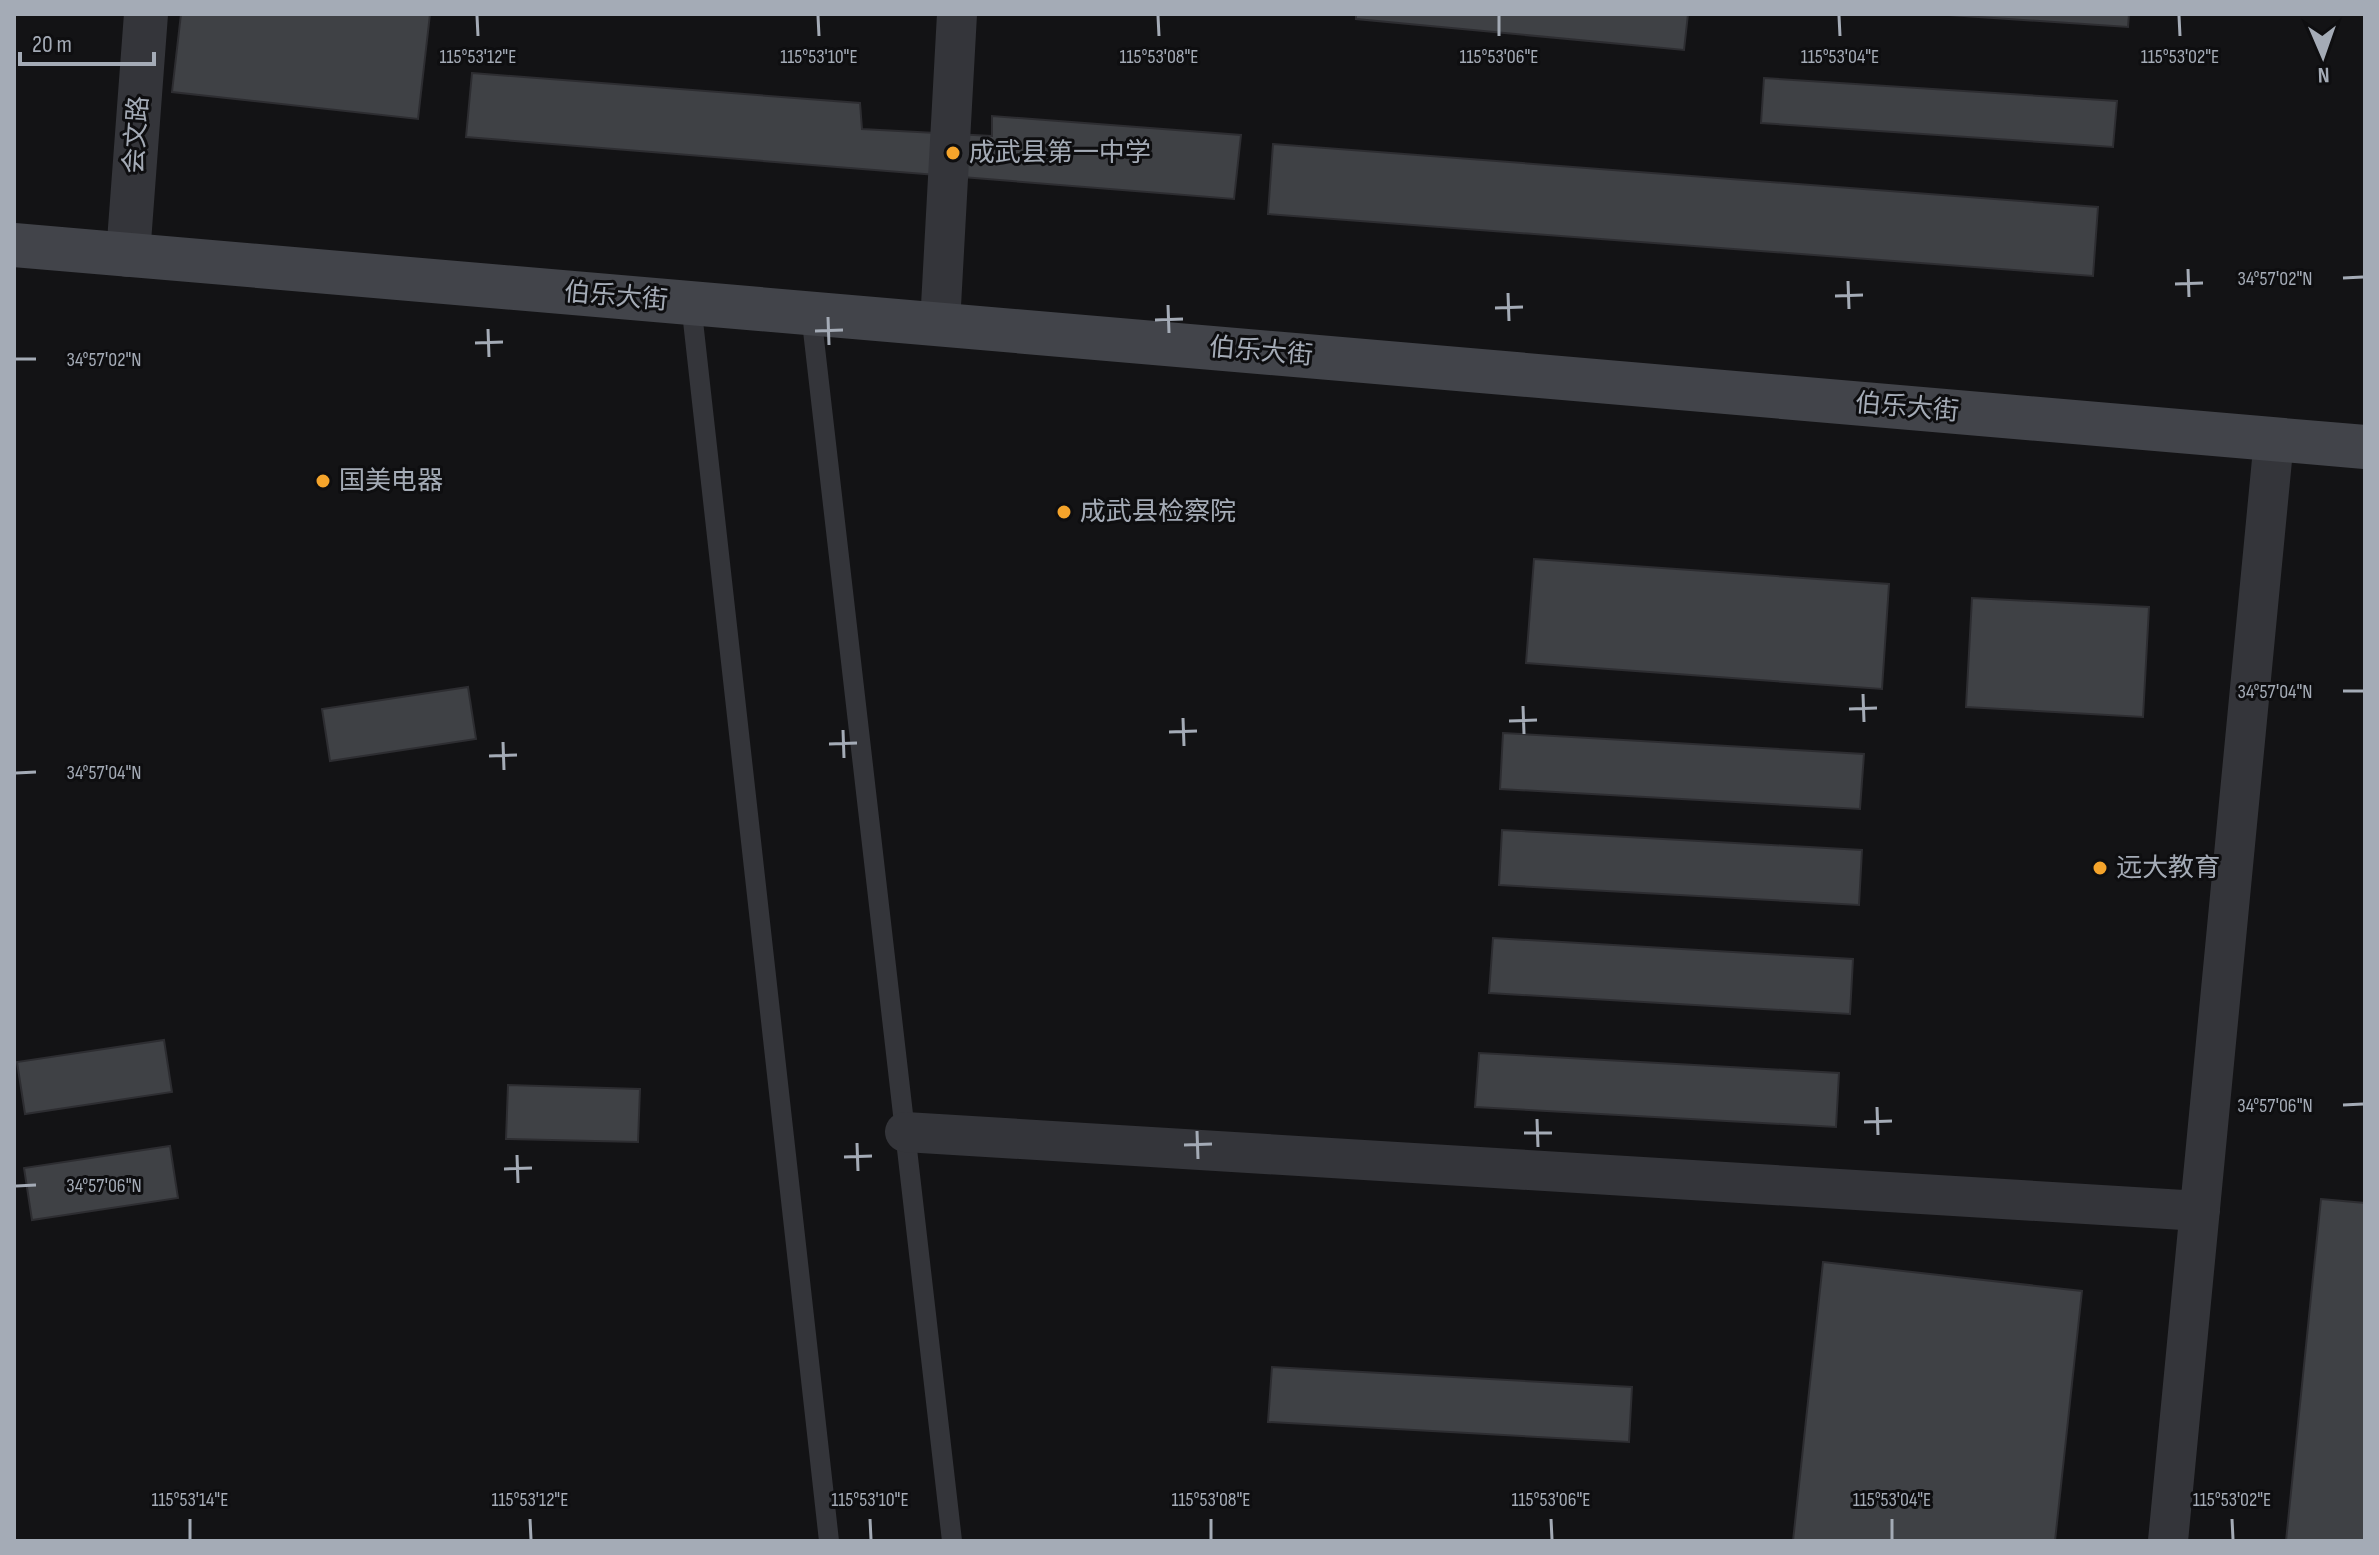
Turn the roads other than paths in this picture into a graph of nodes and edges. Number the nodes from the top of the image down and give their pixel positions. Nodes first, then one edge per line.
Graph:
1 (146, 14) edge
2 (957, 14) edge
3 (14, 245) edge
4 (128, 255) junction
5 (691, 303) junction
6 (811, 313) junction
7 (940, 324) junction
8 (2274, 439) junction
9 (2365, 447) edge
10 (905, 1132) junction
11 (2200, 1211) junction
12 (829, 1541) edge
13 (952, 1541) edge
14 (2168, 1541) edge

1 - 4 street, 会文路
2 - 7 street
3 - 4 main road, 伯乐大街
4 - 5 main road, 伯乐大街
5 - 6 main road, 伯乐大街
5 - 12 lane
6 - 7 main road, 伯乐大街
6 - 10 lane
7 - 8 main road, 伯乐大街
8 - 9 main road, 伯乐大街
8 - 11 street
10 - 11 street
10 - 13 lane
11 - 14 street

